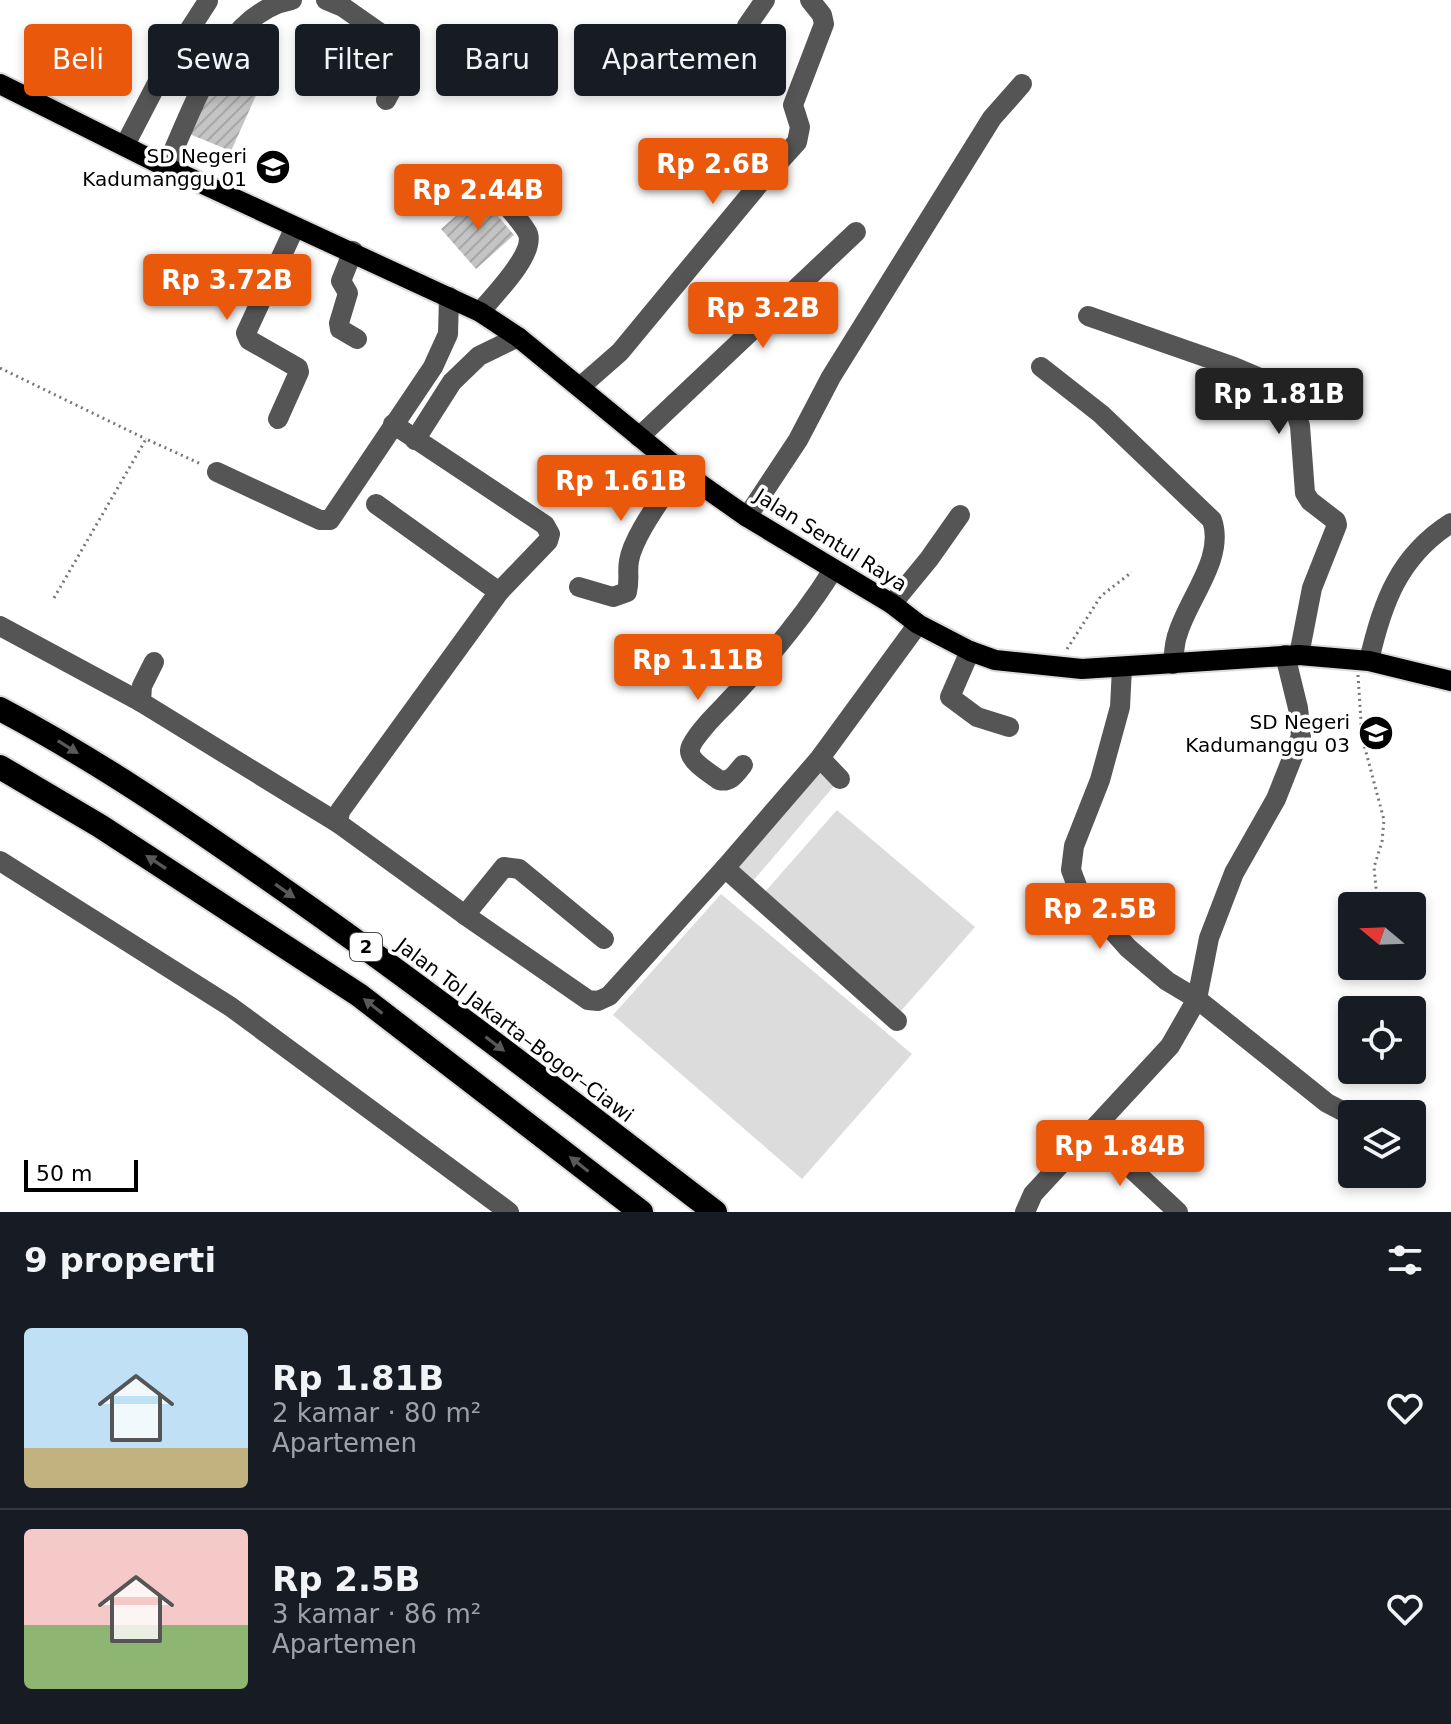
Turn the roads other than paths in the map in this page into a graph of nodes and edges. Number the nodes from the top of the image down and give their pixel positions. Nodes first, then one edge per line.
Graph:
1 (292, 0) edge
2 (326, 0) edge
3 (765, 0) edge
4 (810, 0) edge
5 (208, 1) edge
6 (748, 24) edge
7 (0, 84) edge
8 (1022, 84) dead end
9 (386, 100) dead end
10 (125, 145) junction
11 (166, 167) junction
12 (484, 180) dead end
13 (295, 227) junction
14 (856, 232) dead end
15 (353, 251) junction
16 (449, 297) junction
17 (480, 312) junction
18 (1088, 316) dead end
19 (518, 337) junction
20 (357, 339) dead end
21 (433, 367) junction
22 (1041, 367) dead end
23 (452, 382) junction
24 (580, 387) junction
25 (278, 419) dead end
26 (393, 424) junction
27 (639, 437) junction
28 (415, 440) junction
29 (680, 470) junction
30 (217, 472) road end
31 (376, 504) dead end
32 (960, 515) dead end
33 (747, 517) junction
34 (1451, 523) edge
35 (833, 570) junction
36 (579, 587) dead end
37 (499, 592) junction
38 (892, 604) junction
39 (918, 624) junction
40 (0, 626) edge
41 (970, 651) junction
42 (1292, 655) junction
43 (1363, 660) junction
44 (154, 662) dead end
45 (1173, 664) junction
46 (1122, 668) junction
47 (1451, 681) edge
48 (141, 702) junction
49 (0, 709) edge
50 (1009, 727) dead end
51 (820, 758) junction
52 (743, 765) dead end
53 (0, 767) edge
54 (840, 779) dead end
55 (338, 823) junction
56 (0, 861) edge
57 (725, 868) junction
58 (465, 915) junction
59 (604, 939) dead end
60 (1197, 999) junction
61 (897, 1021) dead end
62 (1338, 1109) edge
63 (1092, 1132) junction
64 (674, 1180) junction
65 (509, 1212) edge
66 (641, 1212) edge
67 (715, 1212) edge
68 (724, 1212) edge
69 (1025, 1212) edge
70 (1178, 1212) edge

1 - 11 street
2 - 9 street
3 - 6 street
4 - 24 street
5 - 10 street
7 - 10 main road, Jalan Sentul Raya
8 - 33 street
10 - 11 main road, Jalan Sentul Raya
11 - 13 main road, Jalan Sentul Raya
12 - 17 street
13 - 15 main road, Jalan Sentul Raya
13 - 25 street
14 - 27 street
15 - 16 main road, Jalan Sentul Raya
15 - 20 street
16 - 17 main road, Jalan Sentul Raya
16 - 21 street
17 - 19 main road, Jalan Sentul Raya
18 - 42 street
19 - 23 street
19 - 24 main road, Jalan Sentul Raya
21 - 23 street
21 - 26 street
22 - 45 street
23 - 28 street
24 - 27 main road, Jalan Sentul Raya
26 - 28 street
26 - 30 street
27 - 29 main road, Jalan Sentul Raya
28 - 37 street
29 - 33 main road, Jalan Sentul Raya
29 - 36 street
31 - 37 street
32 - 38 street
33 - 35 main road, Jalan Sentul Raya
34 - 43 street
35 - 38 main road, Jalan Sentul Raya
35 - 52 street
37 - 55 street
38 - 39 main road, Jalan Sentul Raya
39 - 41 main road, Jalan Sentul Raya
39 - 51 street
40 - 48 street
41 - 46 main road, Jalan Sentul Raya
41 - 50 street
42 - 43 main road, Jalan Sentul Raya
42 - 45 main road, Jalan Sentul Raya
42 - 60 street
43 - 47 main road, Jalan Sentul Raya
44 - 48 street
45 - 46 main road, Jalan Sentul Raya
46 - 60 street
48 - 55 street
49 -> 64 highway, Jalan Tol Jakarta–Bogor–Ciawi / 2
51 - 54 street
51 - 57 street
66 -> 53 highway, 2
55 - 58 street
56 - 65 street
57 - 58 street
57 - 61 street
58 - 59 street
60 - 62 street
60 - 63 street
63 - 69 street
63 - 70 street
64 - 67 highway, Jalan Tol Jakarta–Bogor–Ciawi / 2
64 - 68 highway

